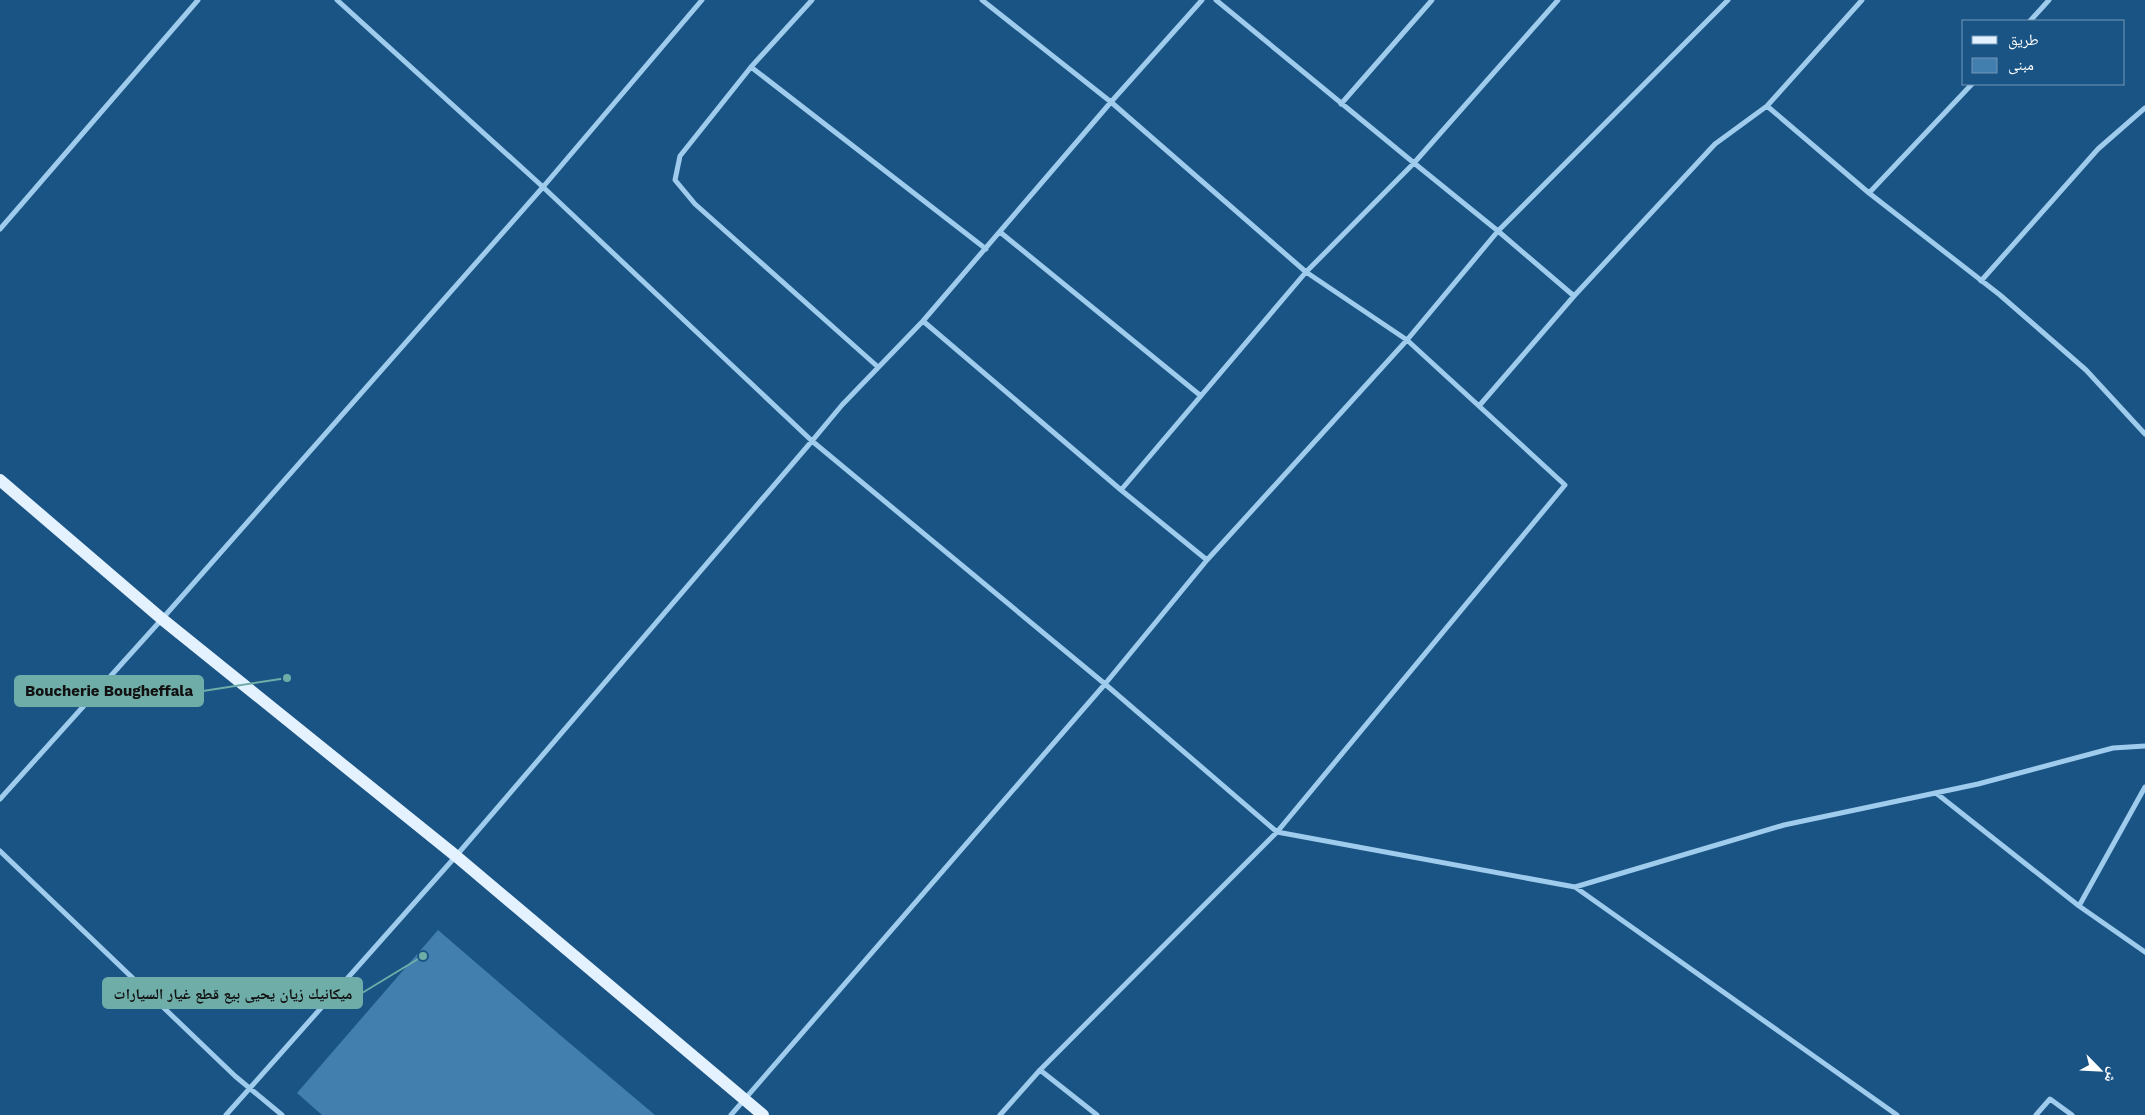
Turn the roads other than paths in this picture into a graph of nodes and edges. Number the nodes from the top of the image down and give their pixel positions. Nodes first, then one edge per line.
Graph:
1 (198, 0) edge
2 (338, 0) edge
3 (702, 0) edge
4 (812, 0) edge
5 (982, 0) edge
6 (1202, 0) edge
7 (1216, 0) edge
8 (1432, 0) edge
9 (1558, 0) edge
10 (1728, 0) edge
11 (1862, 0) edge
12 (2049, 0) edge
13 (2031, 20) edge
14 (751, 67) junction
15 (1971, 85) edge
16 (1111, 102) junction
17 (1341, 104) junction
18 (1767, 106) junction
19 (2145, 108) edge
20 (1414, 163) junction
21 (543, 187) junction
22 (1869, 193) junction
23 (0, 229) edge
24 (1498, 231) junction
25 (1000, 232) junction
26 (986, 249) junction
27 (1306, 272) junction
28 (1981, 281) junction
29 (1574, 296) junction
30 (923, 322) junction
31 (1407, 340) junction
32 (878, 367) junction
33 (1201, 396) junction
34 (1480, 406) junction
35 (2145, 434) edge
36 (812, 441) junction
37 (0, 480) edge
38 (1121, 490) junction
39 (1207, 560) junction
40 (162, 619) junction
41 (1105, 684) junction
42 (2145, 746) edge
43 (2145, 787) edge
44 (1936, 792) junction
45 (0, 799) edge
46 (1277, 832) junction
47 (0, 851) edge
48 (456, 856) junction
49 (1575, 887) junction
50 (2080, 906) junction
51 (2145, 952) edge
52 (1040, 1070) junction
53 (250, 1087) junction
54 (745, 1099) junction
55 (226, 1115) edge
56 (282, 1115) edge
57 (731, 1115) edge
58 (763, 1115) edge
59 (1000, 1115) edge
60 (1097, 1115) edge
61 (1897, 1115) edge
62 (2036, 1115) edge
63 (2072, 1115) edge

1 - 23 street
2 - 21 street
3 - 21 street
4 - 14 street
5 - 16 street
6 - 16 street
7 - 17 street
8 - 17 street
9 - 20 street
10 - 24 street
11 - 18 street
12 - 13 street
14 - 26 street
14 - 32 street
15 - 22 street
16 - 25 street
16 - 27 street
17 - 20 street
18 - 22 street
18 - 29 street
19 - 28 street
20 - 24 street
20 - 27 street
21 - 36 street
21 - 40 street
22 - 28 street
24 - 29 street
24 - 31 street
25 - 26 street
25 - 33 street
26 - 30 street
27 - 31 street
27 - 33 street
28 - 35 street
29 - 34 street
30 - 32 street
30 - 38 street
31 - 34 street
31 - 39 street
32 - 36 street
33 - 38 street
34 - 46 street
36 - 41 street
36 - 48 street
37 - 40 main road
38 - 39 street
39 - 41 street
40 - 45 street
40 - 48 main road
41 - 46 street
41 - 54 street
42 - 44 street
43 - 50 street
44 - 49 street
44 - 50 street
46 - 49 street
46 - 52 street
47 - 53 street
48 - 53 street
48 - 54 main road
49 - 61 street
50 - 51 street
52 - 59 street
52 - 60 street
53 - 55 street
53 - 56 street
54 - 57 street
54 - 58 main road
62 - 63 street

